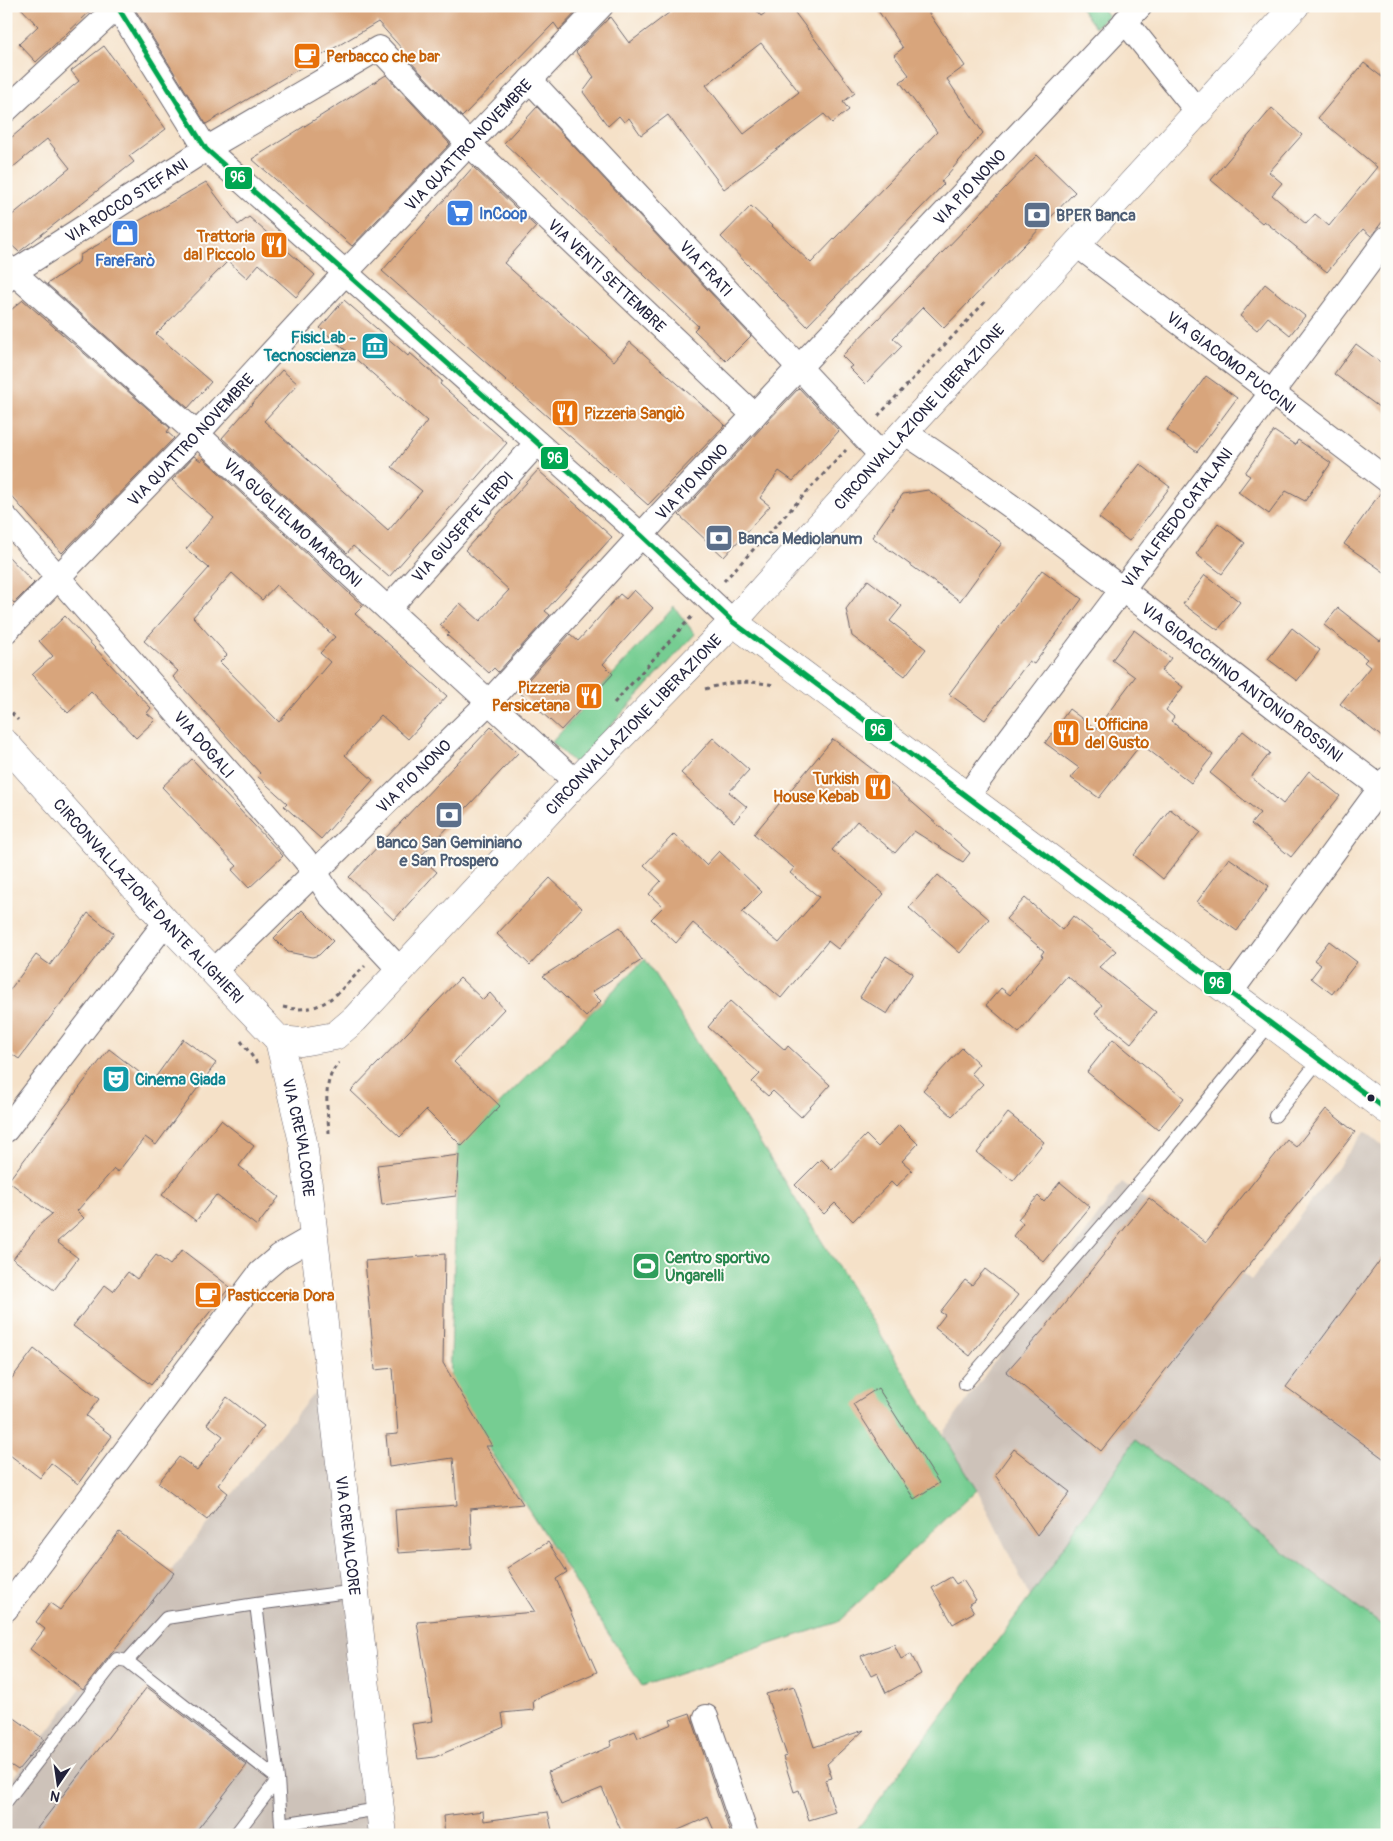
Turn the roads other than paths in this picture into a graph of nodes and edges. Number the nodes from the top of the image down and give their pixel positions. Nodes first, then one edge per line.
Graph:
1 (117, 6) edge
2 (601, 6) edge
3 (1296, 6) edge
4 (1132, 14) edge
5 (379, 48) joint
6 (530, 80) junction
7 (6, 110) edge
8 (1198, 112) junction
9 (469, 144) junction
10 (206, 149) junction
11 (1387, 238) edge
12 (1077, 245) junction
13 (346, 272) junction
14 (9, 273) edge
15 (798, 368) junction
16 (1274, 393) junction
17 (754, 415) junction
18 (904, 432) junction
19 (197, 434) junction
20 (538, 443) junction
21 (882, 456) junction
22 (1387, 480) edge
23 (6, 518) edge
24 (641, 535) junction
25 (58, 578) junction
26 (1120, 589) junction
27 (388, 609) junction
28 (733, 622) junction
29 (6, 631) edge
30 (489, 702) junction
31 (13, 733) edge
32 (576, 782) junction
33 (1385, 786) edge
34 (966, 796) junction
35 (315, 872) junction
36 (166, 922) junction
37 (401, 970) junction
38 (214, 971) junction
39 (1230, 993) junction
40 (1270, 1024) junction
41 (290, 1041) junction
42 (1320, 1059) junction
43 (1387, 1110) edge
44 (1275, 1116) dead end
45 (6, 1130) edge
46 (314, 1237) junction
47 (965, 1384) dead end
48 (356, 1591) junction
49 (256, 1604) junction
50 (6, 1609) edge
51 (127, 1661) junction
52 (706, 1717) dead end
53 (278, 1779) junction
54 (6, 1802) edge
55 (382, 1822) edge
56 (282, 1829) edge
57 (235, 1835) edge
58 (746, 1835) edge

1 - 7 street
1 - 10 street
2 - 6 street, VIA QUATTRO NOVEMBRE
3 - 8 main road, CIRCONVALLAZIONE LIBERAZIONE
4 - 8 street
4 - 15 street, VIA PIO NONO
5 - 9 street, VIA VENTI SETTEMBRE
5 - 10 street, VIA ROCCO STEFANI
6 - 9 street, VIA QUATTRO NOVEMBRE
6 - 15 street, VIA FRATI
8 - 12 main road, CIRCONVALLAZIONE LIBERAZIONE
9 - 13 street, VIA QUATTRO NOVEMBRE
9 - 17 street, VIA VENTI SETTEMBRE
10 - 13 street
10 - 14 street, VIA ROCCO STEFANI
11 - 16 street, VIA ALFREDO CATALANI
12 - 16 street, VIA GIACOMO PUCCINI
12 - 18 main road, CIRCONVALLAZIONE LIBERAZIONE
13 - 19 street, VIA QUATTRO NOVEMBRE
13 - 20 street
14 - 19 street, VIA GUGLIELMO MARCONI
15 - 17 street, VIA PIO NONO
15 - 21 street, VIA FRATI
16 - 22 street, VIA GIACOMO PUCCINI
16 - 26 street, VIA ALFREDO CATALANI
17 - 24 street, VIA PIO NONO
18 - 21 main road, CIRCONVALLAZIONE LIBERAZIONE
18 - 26 street, VIA GIOACCHINO ANTONIO ROSSINI
19 - 25 street, VIA QUATTRO NOVEMBRE
19 - 27 street, VIA GUGLIELMO MARCONI
20 - 24 street
20 - 27 street, VIA GIUSEPPE VERDI
21 - 28 main road, CIRCONVALLAZIONE LIBERAZIONE
23 - 25 street, VIA DOGALI
24 - 28 street
24 - 30 street, VIA PIO NONO
25 - 29 street, VIA QUATTRO NOVEMBRE
25 - 35 street, VIA DOGALI
26 - 33 street, VIA GIOACCHINO ANTONIO ROSSINI
26 - 34 street, VIA ALFREDO CATALANI
27 - 30 street, VIA GUGLIELMO MARCONI
28 - 32 main road, CIRCONVALLAZIONE LIBERAZIONE
28 - 34 main road
30 - 32 street, VIA GUGLIELMO MARCONI
30 - 35 street, VIA PIO NONO
31 - 36 main road, CIRCONVALLAZIONE DANTE ALIGHIERI
32 - 37 main road, CIRCONVALLAZIONE LIBERAZIONE
33 - 39 street
34 - 39 main road
35 - 37 street, VIA DOGALI
35 - 38 street, VIA PIO NONO
36 - 38 main road, CIRCONVALLAZIONE DANTE ALIGHIERI
36 - 45 street
37 - 41 main road, CIRCONVALLAZIONE LIBERAZIONE
38 - 41 main road, CIRCONVALLAZIONE DANTE ALIGHIERI
39 - 40 main road
40 - 42 main road
40 - 47 lane
41 - 46 main road, VIA CREVALCORE
42 - 43 main road
42 - 44 lane
46 - 48 main road, VIA CREVALCORE
46 - 50 street
48 - 49 lane
48 - 55 main road, VIA CREVALCORE
49 - 51 lane
49 - 53 lane
51 - 53 lane
51 - 54 lane
52 - 58 street
53 - 56 lane
53 - 57 lane
55 - 56 lane

